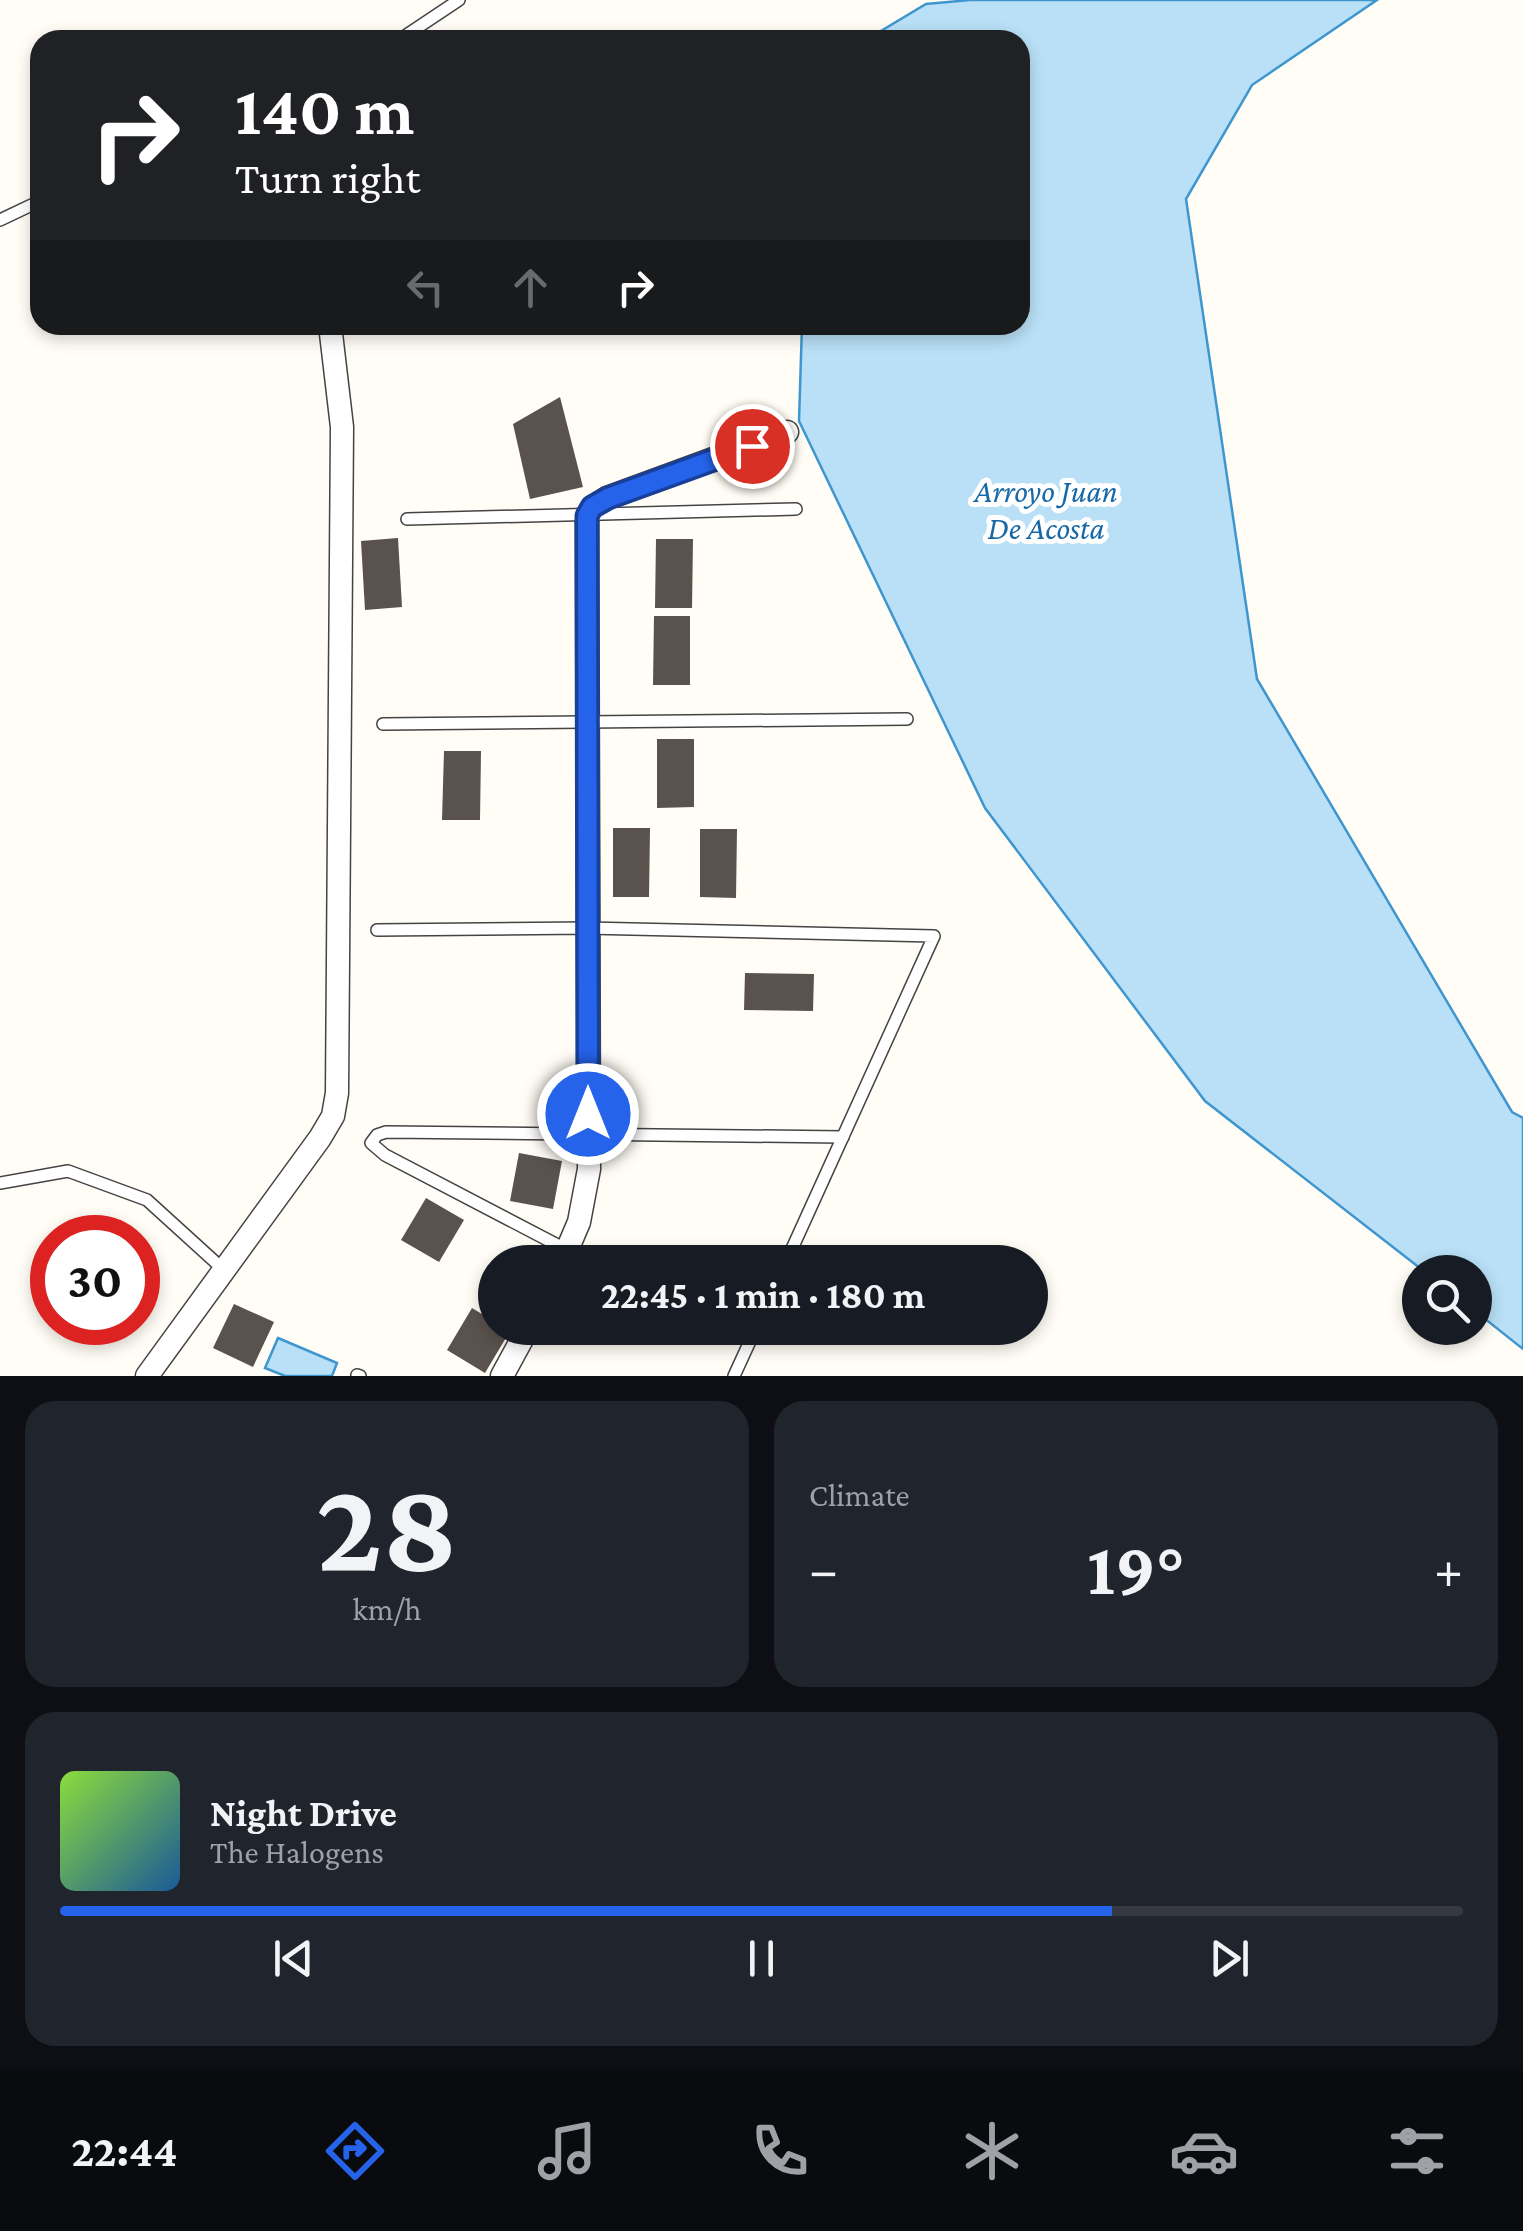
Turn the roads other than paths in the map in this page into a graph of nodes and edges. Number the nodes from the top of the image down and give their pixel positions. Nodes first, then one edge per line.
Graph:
1 (460, 0) edge
2 (414, 30) edge
3 (30, 206) edge
4 (0, 220) edge
5 (331, 335) edge
6 (788, 432) dead end
7 (796, 509) dead end
8 (587, 516) junction
9 (407, 519) dead end
10 (908, 719) dead end
11 (589, 722) junction
12 (382, 724) dead end
13 (587, 928) junction
14 (377, 930) dead end
15 (588, 1133) junction
16 (843, 1137) junction
17 (0, 1183) edge
18 (544, 1245) edge
19 (569, 1245) edge
20 (794, 1245) edge
21 (224, 1270) junction
22 (519, 1345) edge
23 (748, 1345) edge
24 (147, 1376) edge
25 (502, 1376) edge
26 (734, 1376) edge

1 - 2 lane
3 - 4 lane
5 - 21 street
6 - 8 street
7 - 8 lane
8 - 9 lane
8 - 11 street
10 - 11 lane
11 - 12 lane
11 - 13 street
13 - 14 lane
13 - 15 street
13 - 16 lane
15 - 16 lane
15 - 18 lane
15 - 19 street
16 - 20 lane
17 - 21 lane
21 - 24 street
22 - 25 street
23 - 26 lane

